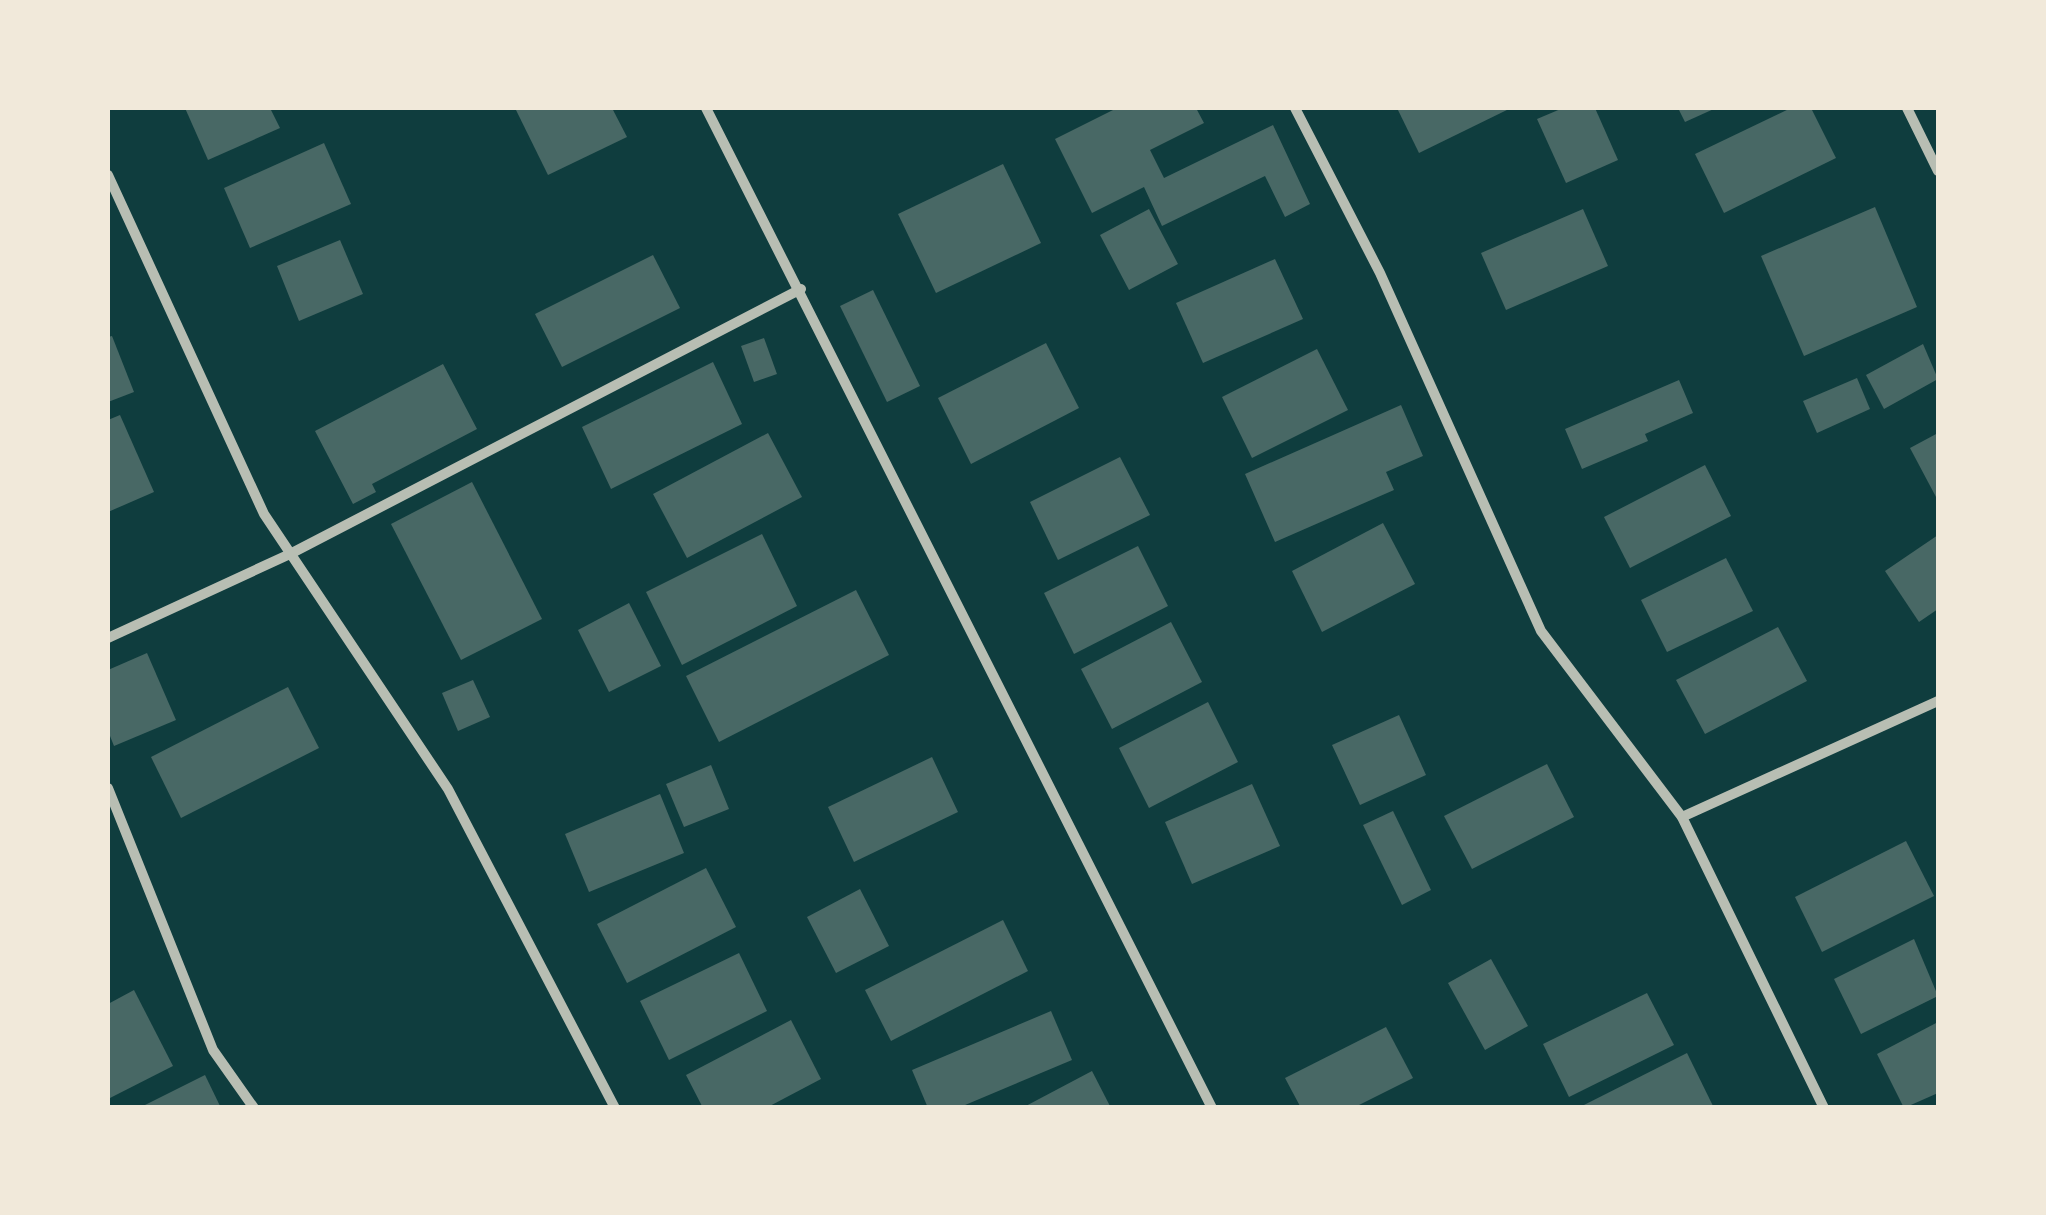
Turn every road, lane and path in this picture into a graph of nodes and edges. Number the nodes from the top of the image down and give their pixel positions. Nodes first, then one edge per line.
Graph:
1 (706, 108) edge
2 (1295, 108) edge
3 (1907, 108) edge
4 (1938, 171) edge
5 (108, 175) edge
6 (801, 290) junction
7 (290, 554) junction
8 (108, 638) edge
9 (1938, 700) edge
10 (108, 788) edge
11 (1682, 817) junction
12 (254, 1108) edge
13 (615, 1108) edge
14 (1212, 1108) edge
15 (1824, 1108) edge

1 - 6 street
2 - 11 street
3 - 4 street
5 - 7 street
6 - 7 street
6 - 14 street
7 - 8 street
7 - 13 street
9 - 11 street
10 - 12 street
11 - 15 street

